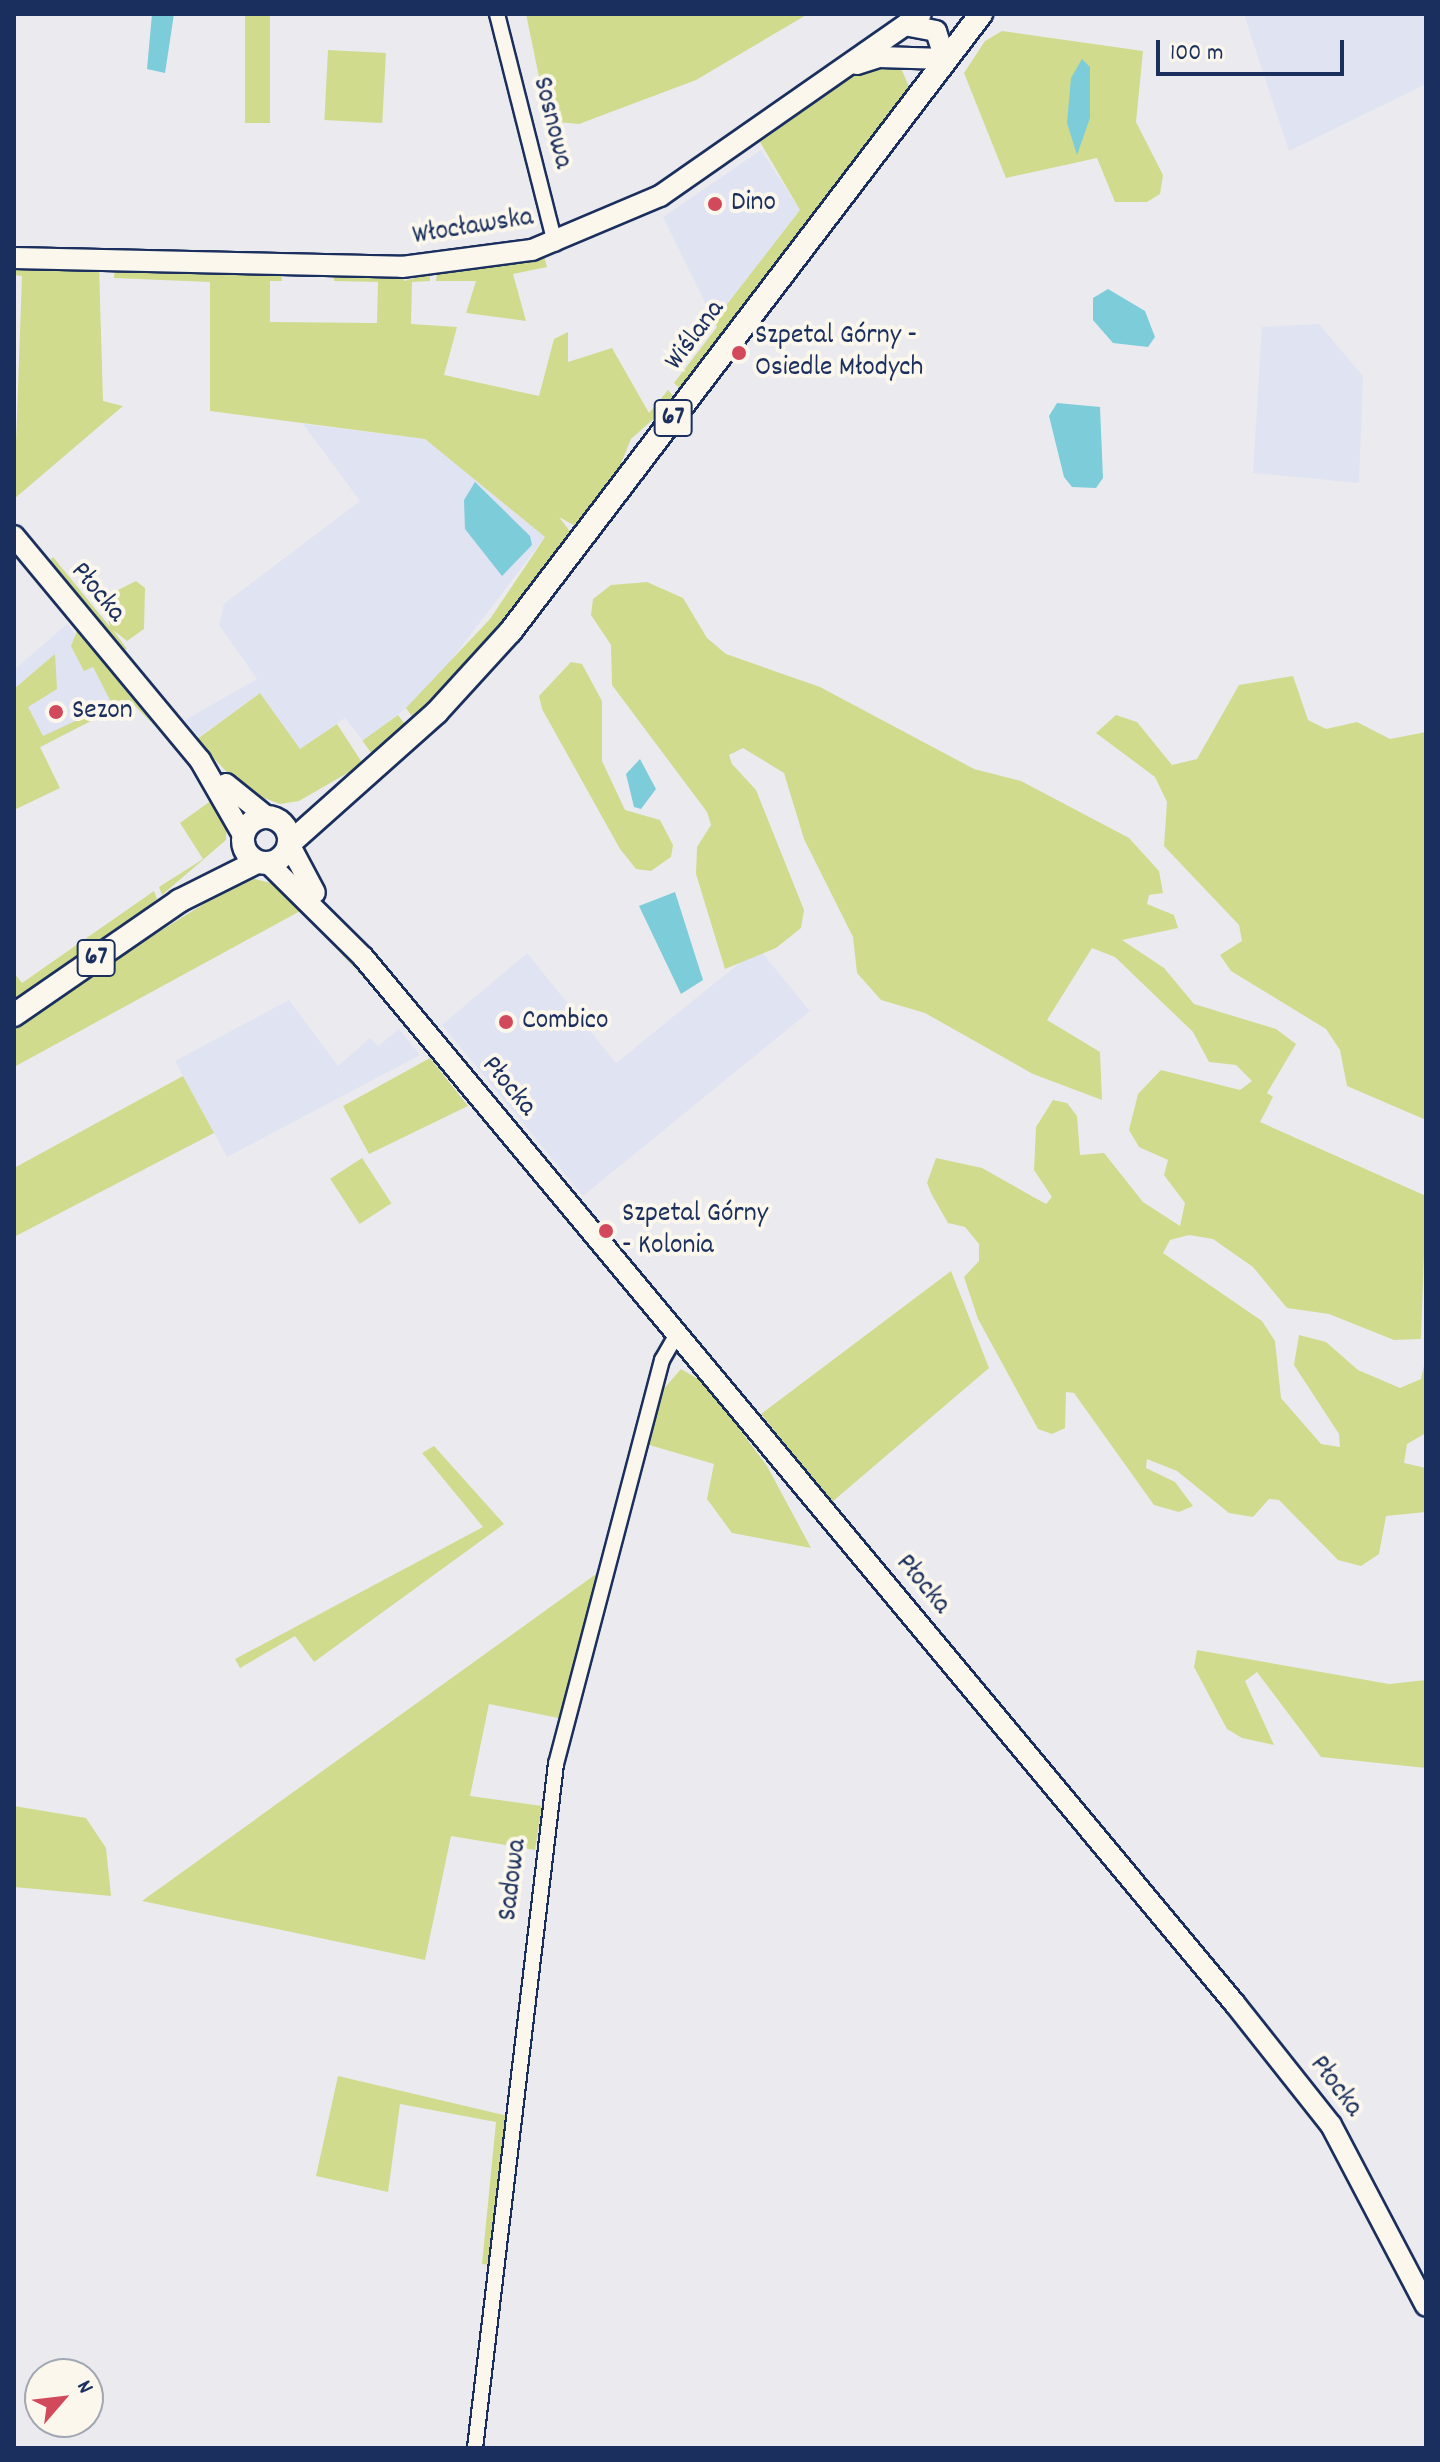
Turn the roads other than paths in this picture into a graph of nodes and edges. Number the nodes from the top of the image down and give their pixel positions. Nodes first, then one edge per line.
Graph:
1 (497, 14) edge
2 (981, 14) edge
3 (913, 19) edge
4 (945, 59) junction
5 (908, 60) junction
6 (848, 67) junction
7 (923, 88) junction
8 (555, 244) junction
9 (14, 258) edge
10 (14, 536) edge
11 (200, 760) junction
12 (347, 786) junction
13 (272, 818) junction
14 (243, 835) junction
15 (289, 844) junction
16 (263, 862) junction
17 (179, 901) junction
18 (337, 926) junction
19 (14, 1015) edge
20 (677, 1334) junction
21 (1426, 2306) edge
22 (475, 2448) edge

1 - 8 street, Sosnowa
2 - 4 main road, Wiślana / 67
3 - 4 main road
3 - 6 main road, Włocławska
4 - 5 main road
4 - 7 main road, Wiślana / 67
5 - 6 main road
5 - 7 main road
6 - 8 main road, Włocławska
7 - 12 main road, Wiślana / 67
8 - 9 main road, Włocławska
10 - 11 main road, Płocka
11 - 13 main road, Płocka
11 - 14 main road, Płocka
12 - 13 main road, Wiślana / 67
12 - 15 main road, Wiślana / 67
13 - 14 main road, 67
13 - 15 main road
14 - 16 main road
14 - 17 main road, 67
15 - 16 main road, 67
15 - 18 main road, Płocka
16 - 17 main road, 67
16 - 18 main road, Płocka
17 - 19 main road, 67
18 - 20 main road, Płocka
20 - 21 main road, Płocka
20 - 22 street, Sadowa

